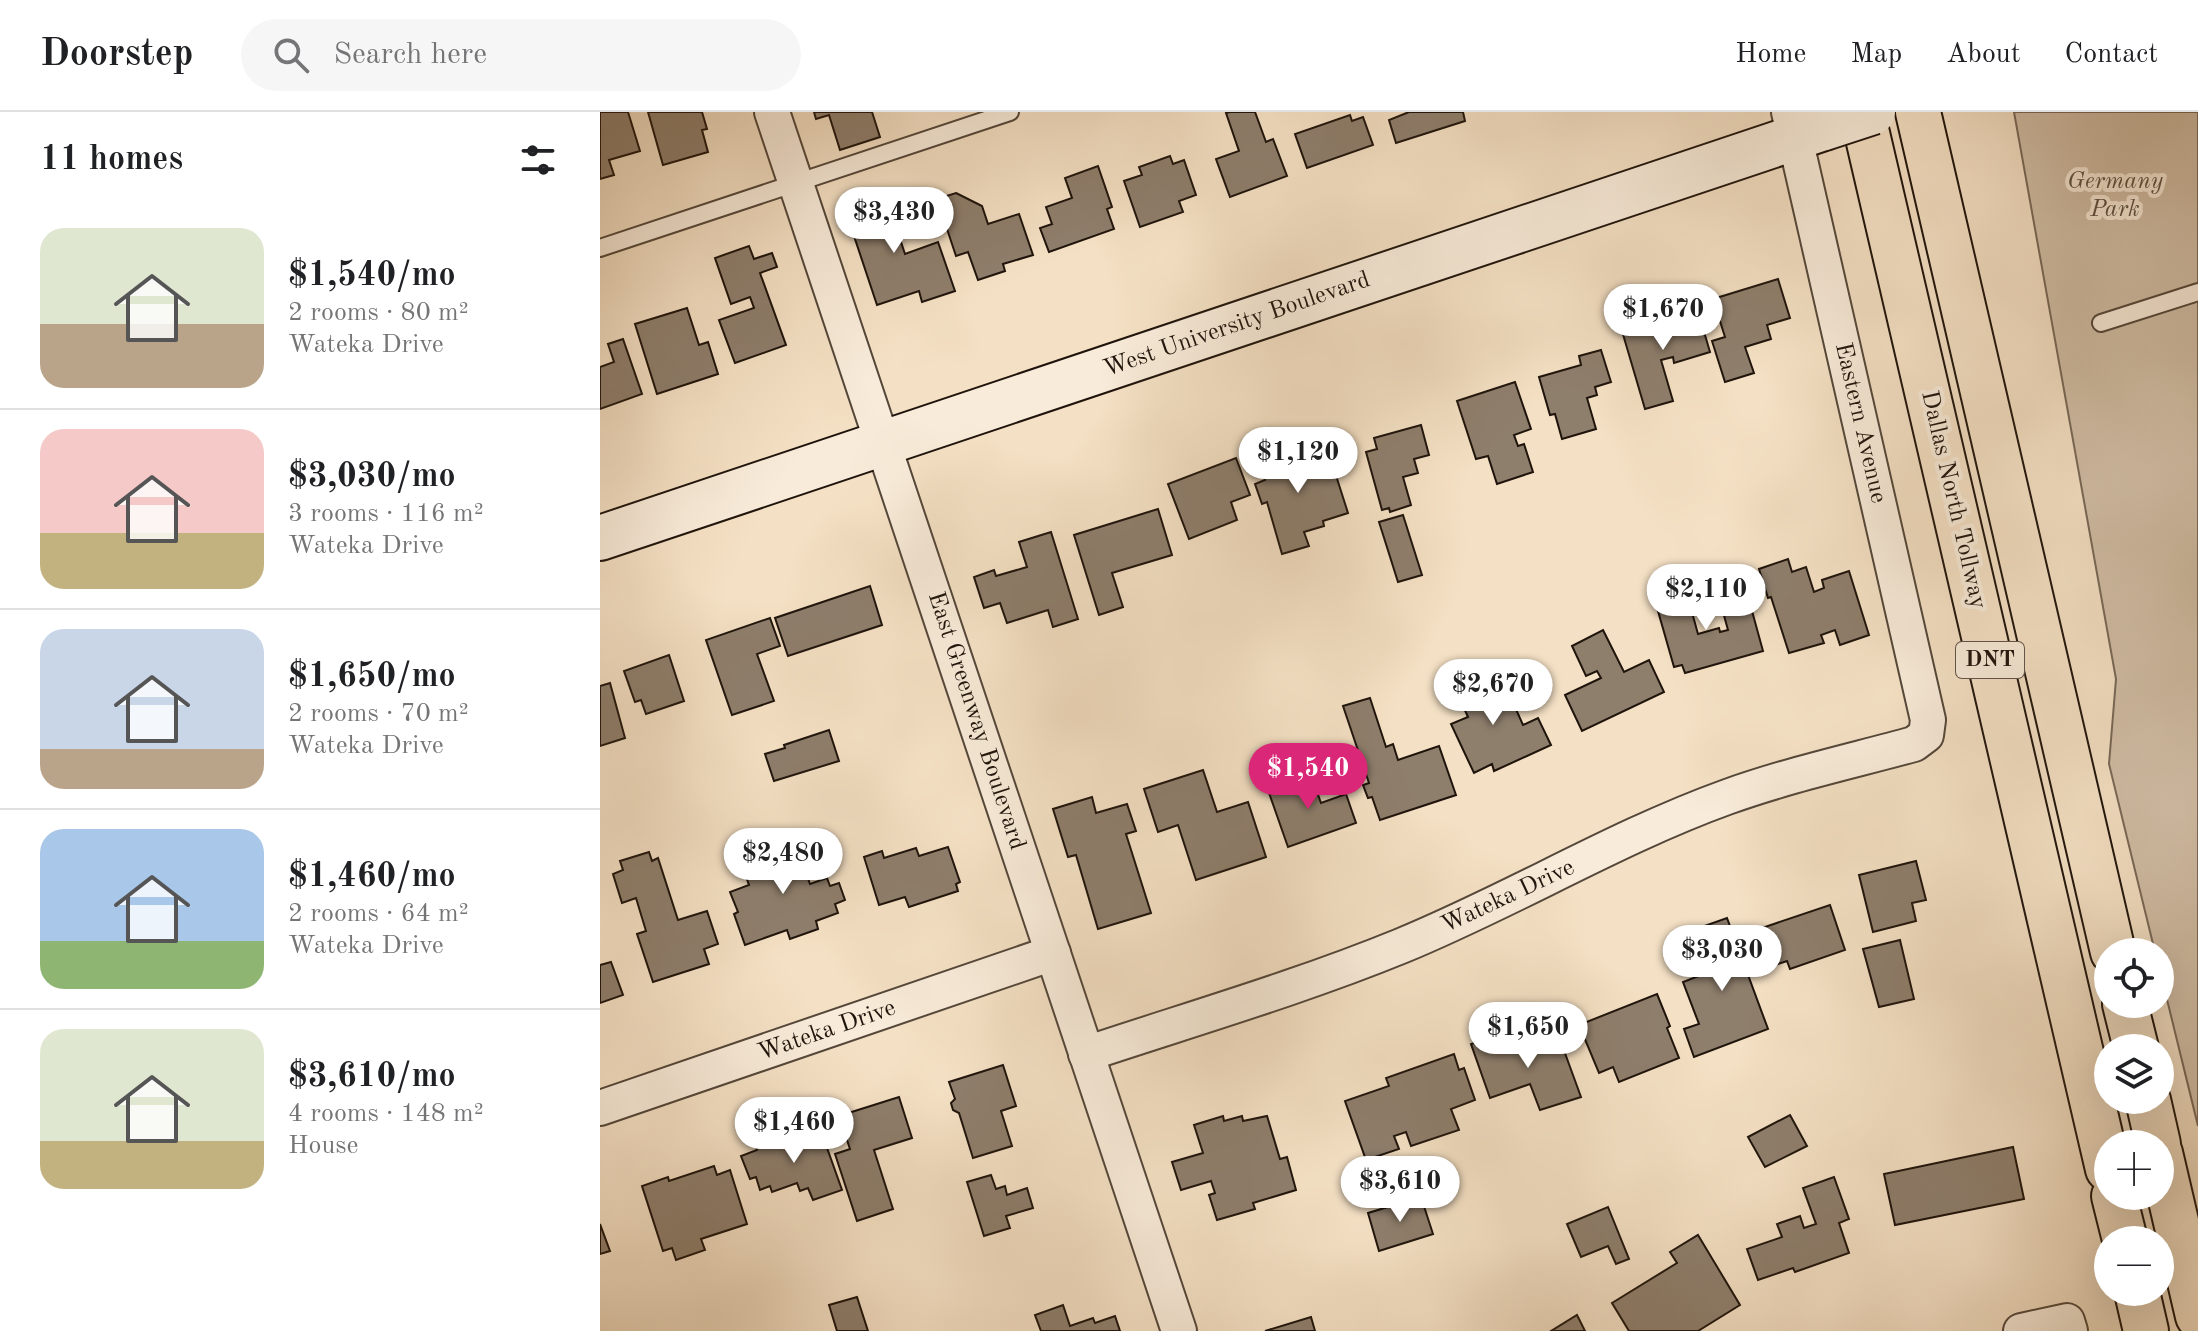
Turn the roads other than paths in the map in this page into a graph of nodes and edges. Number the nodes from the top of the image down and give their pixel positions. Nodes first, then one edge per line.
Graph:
1 (772, 112) edge
2 (1010, 112) edge
3 (1873, 112) edge
4 (1918, 112) edge
5 (1818, 122) edge
6 (795, 184) junction
7 (600, 248) edge
8 (2198, 292) edge
9 (2101, 323) dead end
10 (884, 445) junction
11 (600, 538) edge
12 (1926, 735) joint
13 (2110, 938) edge
14 (1053, 953) junction
15 (1086, 1054) junction
16 (600, 1108) edge
17 (2097, 1130) edge
18 (2173, 1210) edge
19 (2140, 1306) edge
20 (2198, 1316) edge
21 (2068, 1326) edge
22 (1179, 1331) edge
23 (2021, 1331) edge
24 (2146, 1331) edge

1 - 6 street, East Greenway Boulevard
2 - 6 lane
3 - 5 street, West University Boulevard, bridge
4 - 13 highway, DNT
5 - 10 street, West University Boulevard
5 - 12 street, Eastern Avenue
5 - 17 highway, Dallas North Tollway / DNT
6 - 7 lane
6 - 10 street, East Greenway Boulevard
8 - 9 lane
10 - 11 street, West University Boulevard
10 - 14 street, East Greenway Boulevard
12 - 15 street, Wateka Drive
14 - 15 street, East Greenway Boulevard
14 - 16 street, Wateka Drive
15 - 22 street, East Greenway Boulevard
18 - 20 highway
19 - 24 highway
21 - 23 street

